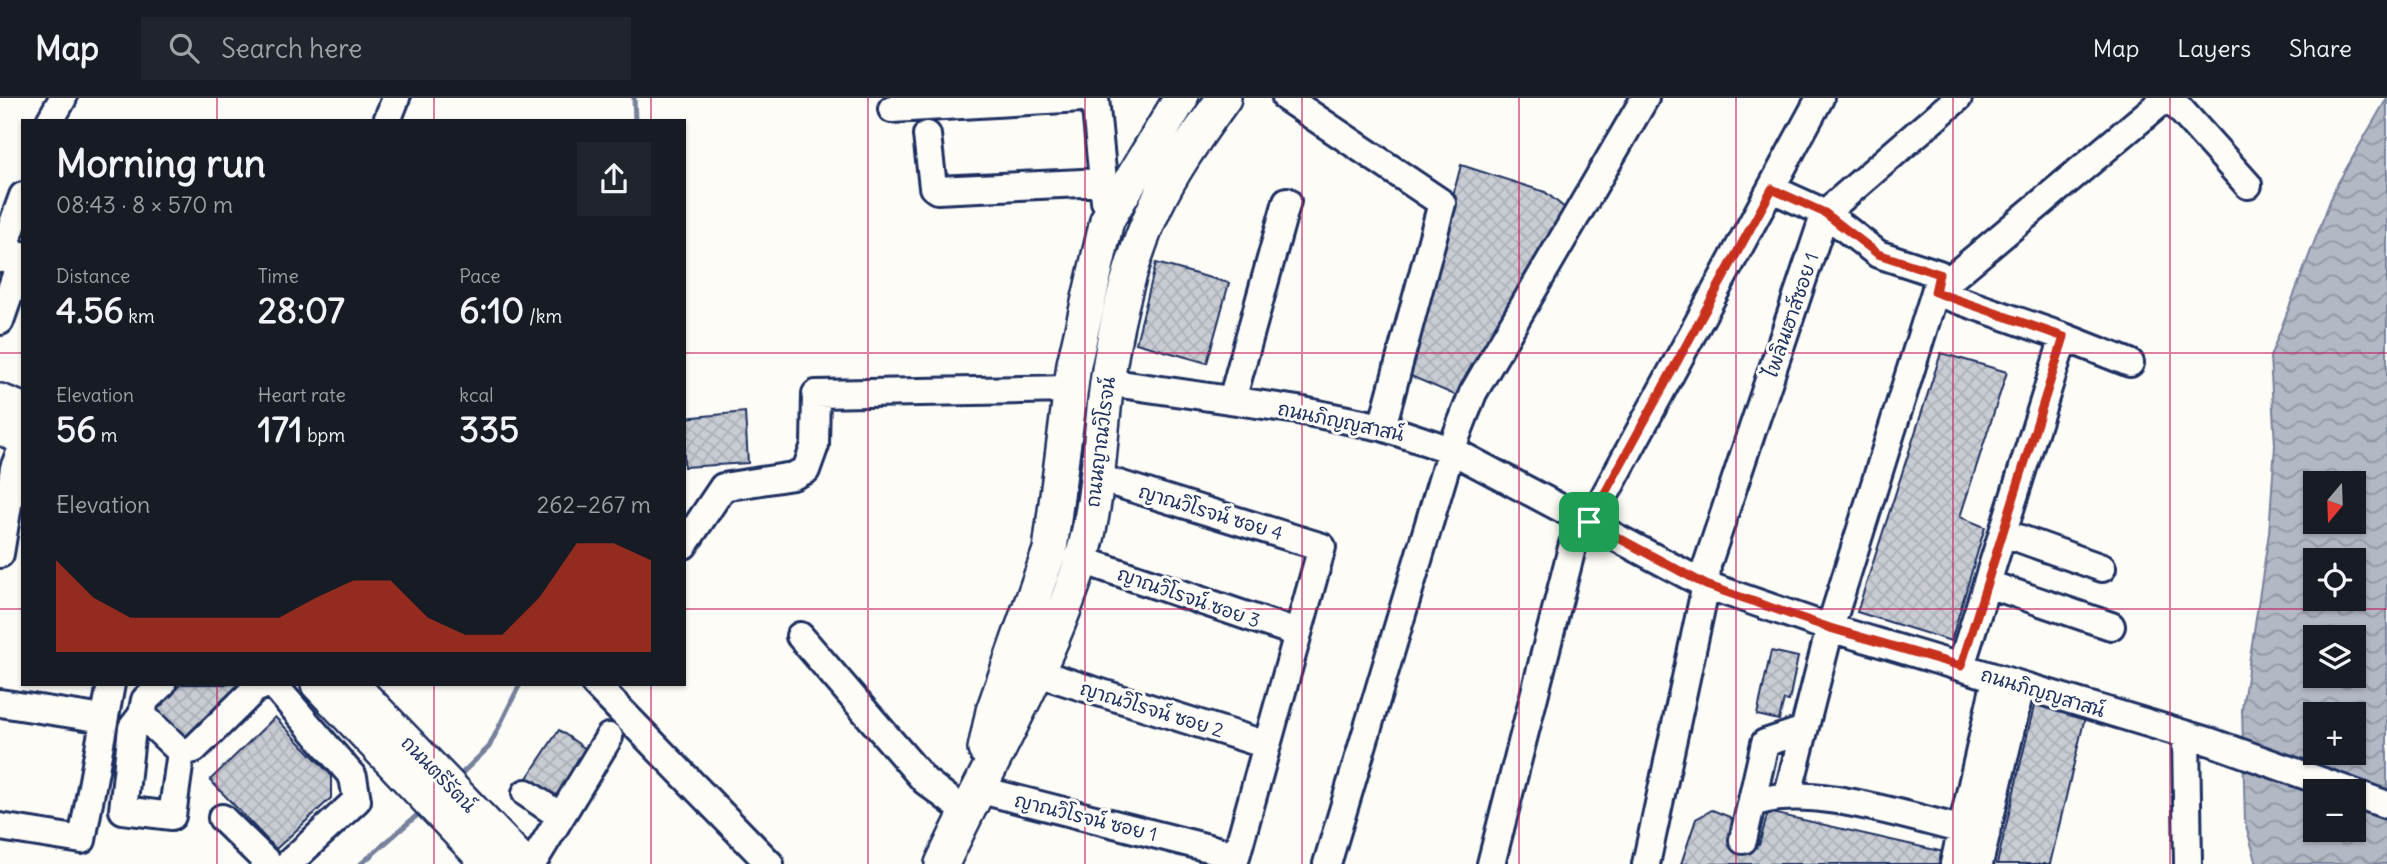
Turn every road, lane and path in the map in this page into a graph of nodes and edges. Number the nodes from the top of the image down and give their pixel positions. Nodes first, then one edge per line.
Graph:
1 (64, 98) edge
2 (72, 98) edge
3 (396, 98) edge
4 (1082, 98) edge
5 (1095, 98) edge
6 (1181, 98) edge
7 (1224, 98) edge
8 (1286, 98) edge
9 (1645, 98) edge
10 (1820, 98) edge
11 (1958, 98) edge
12 (2168, 98) edge
13 (941, 102) edge
14 (892, 109) dead end
15 (51, 119) edge
16 (68, 119) edge
17 (388, 119) edge
18 (927, 135) dead end
19 (1103, 182) junction
20 (2248, 185) dead end
21 (1772, 189) junction
22 (21, 201) edge
23 (1287, 201) dead end
24 (1825, 213) junction
25 (1107, 220) junction
26 (0, 259) edge
27 (21, 261) edge
28 (1935, 292) junction
29 (0, 321) edge
30 (2064, 337) junction
31 (2130, 363) dead end
32 (1107, 383) junction
33 (1071, 389) junction
34 (1232, 400) junction
35 (0, 401) edge
36 (21, 409) edge
37 (1382, 427) junction
38 (0, 428) edge
39 (21, 437) edge
40 (1451, 450) junction
41 (21, 451) edge
42 (1098, 478) junction
43 (1589, 522) junction
44 (2004, 533) junction
45 (686, 542) edge
46 (0, 554) edge
47 (1082, 560) junction
48 (2102, 568) dead end
49 (1988, 584) junction
50 (1706, 585) junction
51 (2111, 626) dead end
52 (1830, 628) junction
53 (1297, 633) junction
54 (800, 636) dead end
55 (1961, 666) junction
56 (1038, 673) junction
57 (2008, 682) junction
58 (111, 686) edge
59 (160, 686) edge
60 (261, 686) edge
61 (263, 686) edge
62 (320, 686) edge
63 (353, 686) edge
64 (597, 686) edge
65 (0, 703) edge
66 (142, 715) junction
67 (104, 719) junction
68 (1804, 730) junction
69 (609, 737) dead end
70 (2199, 739) junction
71 (1267, 745) junction
72 (181, 752) junction
73 (417, 769) junction
74 (2314, 779) edge
75 (526, 793) dead end
76 (1788, 794) junction
77 (2366, 797) edge
78 (971, 801) junction
79 (1752, 804) junction
80 (2387, 804) edge
81 (560, 816) junction
82 (222, 818) dead end
83 (0, 827) edge
84 (1974, 833) junction
85 (1743, 840) dead end
86 (481, 843) edge
87 (1235, 859) edge
88 (269, 864) edge
89 (288, 864) edge
90 (524, 864) edge
91 (532, 864) edge
92 (770, 864) edge
93 (942, 864) edge
94 (1327, 864) edge
95 (1491, 864) edge
96 (1646, 864) edge
97 (1954, 864) edge
98 (1979, 864) edge
99 (2188, 864) edge

1 - 15 street
2 - 16 street
3 - 17 street
4 - 13 street
5 - 19 street
6 - 25 main road, ถนนญาณวิโรจน์
7 - 32 main road, ถนนญาณวิโรจน์
8 - 37 street
9 - 40 street
10 - 21 street
11 - 24 street
12 - 20 street
12 - 28 street
13 - 14 street
18 - 19 street
19 - 25 street
21 - 24 street
21 - 43 street
22 - 26 street
23 - 34 street
24 - 28 street
24 - 50 street, ไพลินเฮาส์ซอย 1
25 - 33 main road, ถนนญาณวิโรจน์
27 - 29 street
28 - 30 street
28 - 52 street
30 - 31 street
30 - 44 street
32 - 33 main road
32 - 34 street, ถนนภิญญสาสน์
32 - 42 main road, ถนนญาณวิโรจน์
33 - 45 street
33 - 78 main road, ถนนญาณวิโรจน์
34 - 37 street, ถนนภิญญสาสน์
35 - 36 main road
37 - 40 street, ถนนภิญญสาสน์
38 - 39 main road
40 - 43 street, ถนนภิญญสาสน์
40 - 94 street
41 - 46 street
42 - 47 main road, ถนนญาณวิโรจน์
42 - 53 street, ญาณวิโรจน์ ซอย 4
43 - 50 street, ถนนภิญญสาสน์
43 - 95 street
44 - 48 street
44 - 49 street
47 - 53 street, ญาณวิโรจน์ ซอย 3
47 - 56 main road, ถนนญาณวิโรจน์
49 - 51 street
49 - 55 street
50 - 52 street, ถนนภิญญสาสน์
50 - 96 street, ไพลินเฮาส์ซอย 1
52 - 55 street, ถนนภิญญสาสน์
52 - 68 street
53 - 71 street
54 - 78 street
55 - 57 street, ถนนภิญญสาสน์
56 - 71 street, ญาณวิโรจน์ ซอย 2
56 - 78 main road, ถนนญาณวิโรจน์
57 - 70 street, ถนนภิญญสาสน์
57 - 84 street
58 - 67 street
59 - 66 street
60 - 72 street
61 - 89 street
62 - 73 main road, ถนนตรีรัตน์
63 - 73 main road, ถนนตรีรัตน์
64 - 92 street
65 - 67 street
66 - 72 street
66 - 72 street
67 - 83 street
68 - 76 street
68 - 79 street
69 - 81 street
70 - 74 street, ถนนภิญญสาสน์
70 - 99 street
71 - 87 street
73 - 86 main road, ถนนตรีรัตน์
75 - 81 street
76 - 79 street
76 - 84 street
77 - 80 street
78 - 87 street, ญาณวิโรจน์ ซอย 1
78 - 93 main road, ถนนญาณวิโรจน์
79 - 85 street
81 - 91 street
82 - 88 street
84 - 97 street
84 - 98 street
86 - 90 main road, ถนนตรีรัตน์

